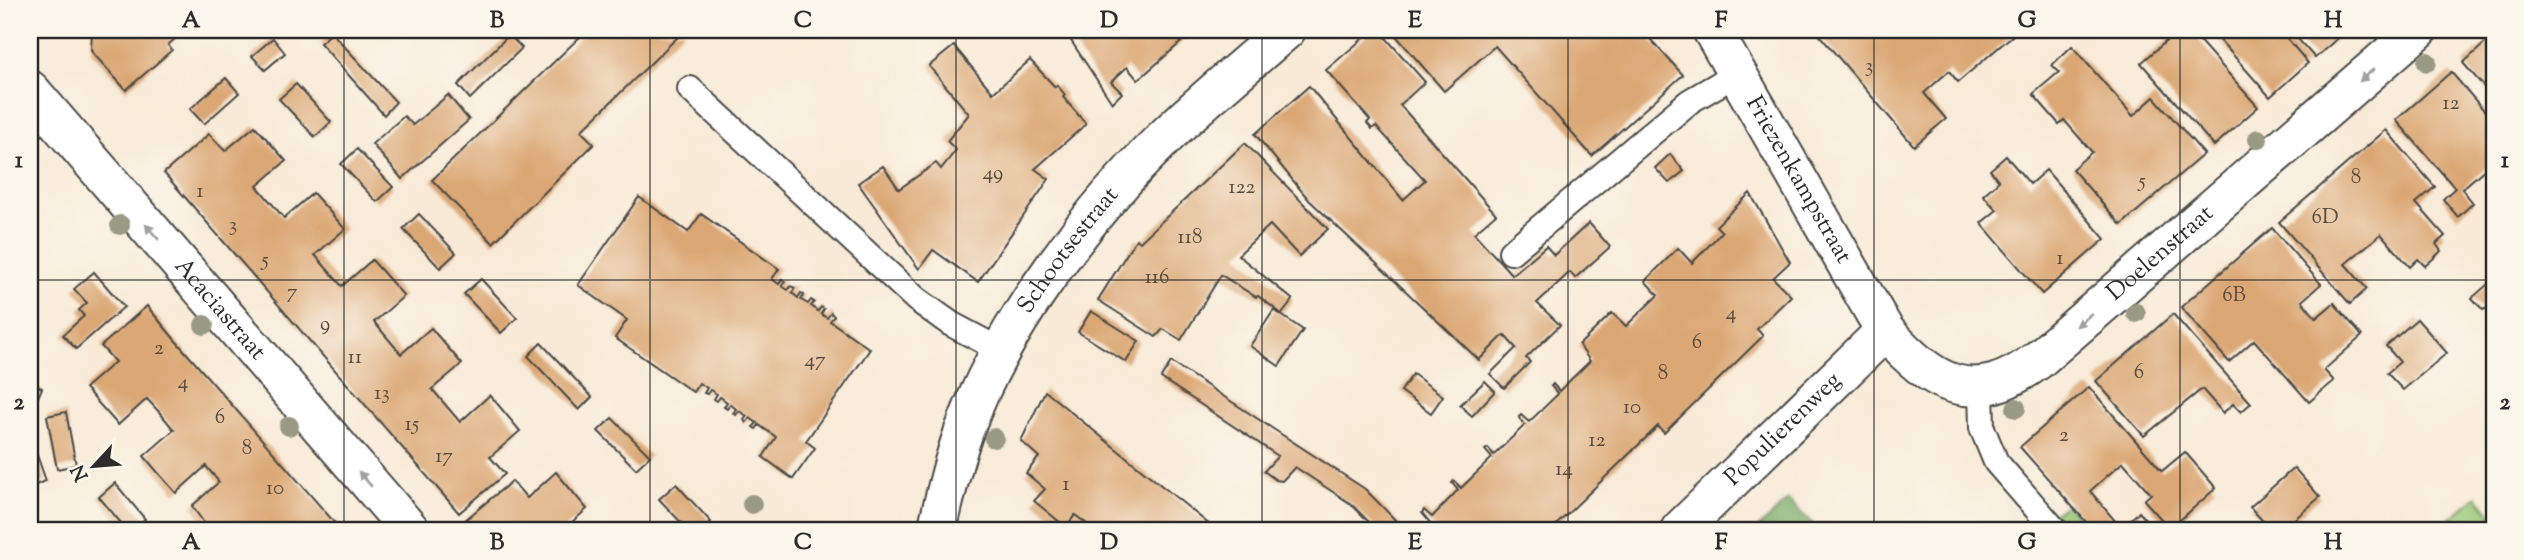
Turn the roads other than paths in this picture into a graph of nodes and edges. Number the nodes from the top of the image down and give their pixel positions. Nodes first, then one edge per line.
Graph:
1 (1286, 30) edge
2 (1712, 30) edge
3 (2418, 30) edge
4 (1738, 73) junction
5 (690, 89) dead end
6 (30, 90) edge
7 (1511, 252) dead end
8 (1885, 331) junction
9 (1002, 351) junction
10 (1981, 387) junction
11 (410, 530) edge
12 (937, 530) edge
13 (1680, 530) edge
14 (2055, 530) edge

1 - 9 street, Schootsestraat
2 - 4 street, Friezenkampstraat
3 -> 10 street, Doelenstraat
4 - 7 lane
4 - 8 street, Friezenkampstraat
5 - 9 lane
11 -> 6 street, Acaciastraat
8 - 10 street
8 - 13 street, Populierenweg
9 - 12 street, Schootsestraat
10 - 14 lane

